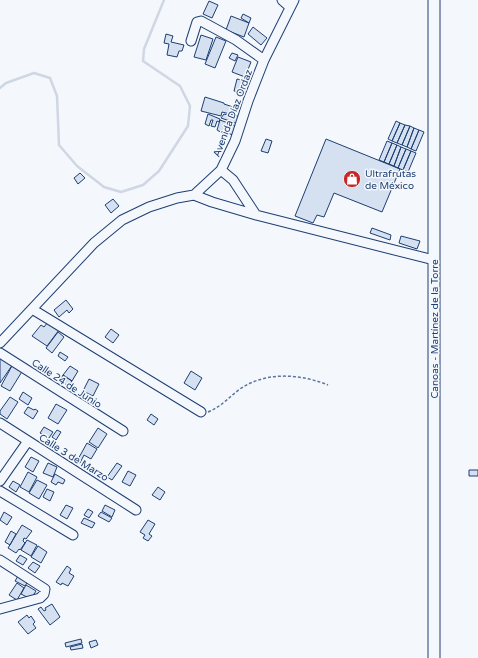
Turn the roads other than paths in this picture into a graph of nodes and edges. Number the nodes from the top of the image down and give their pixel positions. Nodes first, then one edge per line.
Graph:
1 (282, 0) edge
2 (434, 0) edge
3 (292, 3) edge
4 (191, 41) dead end
5 (264, 60) junction
6 (221, 170) junction
7 (194, 195) junction
8 (256, 215) junction
9 (434, 260) junction
10 (32, 309) junction
11 (0, 343) edge
12 (0, 353) edge
13 (201, 412) road end
14 (0, 422) edge
15 (123, 431) dead end
16 (28, 441) junction
17 (0, 481) edge
18 (0, 491) edge
19 (136, 510) dead end
20 (73, 535) dead end
21 (0, 560) edge
22 (0, 609) edge
23 (434, 658) edge

1 - 3 street
2 - 9 main road, Canoas - Martínez de la Torre
3 - 5 street, Avenida Díaz Ordaz
4 - 5 street
5 - 6 street, Avenida Díaz Ordaz
6 - 7 street, Avenida Díaz Ordaz
6 - 8 street
7 - 8 street
7 - 10 street
8 - 9 street
9 - 23 main road, Canoas - Martínez de la Torre
10 - 11 street
10 - 13 street
12 - 15 street, Calle 24 de Junio
14 - 16 street, Calle 3 de Marzo
16 - 17 street
16 - 19 street, Calle 3 de Marzo
18 - 20 street
21 - 22 street

